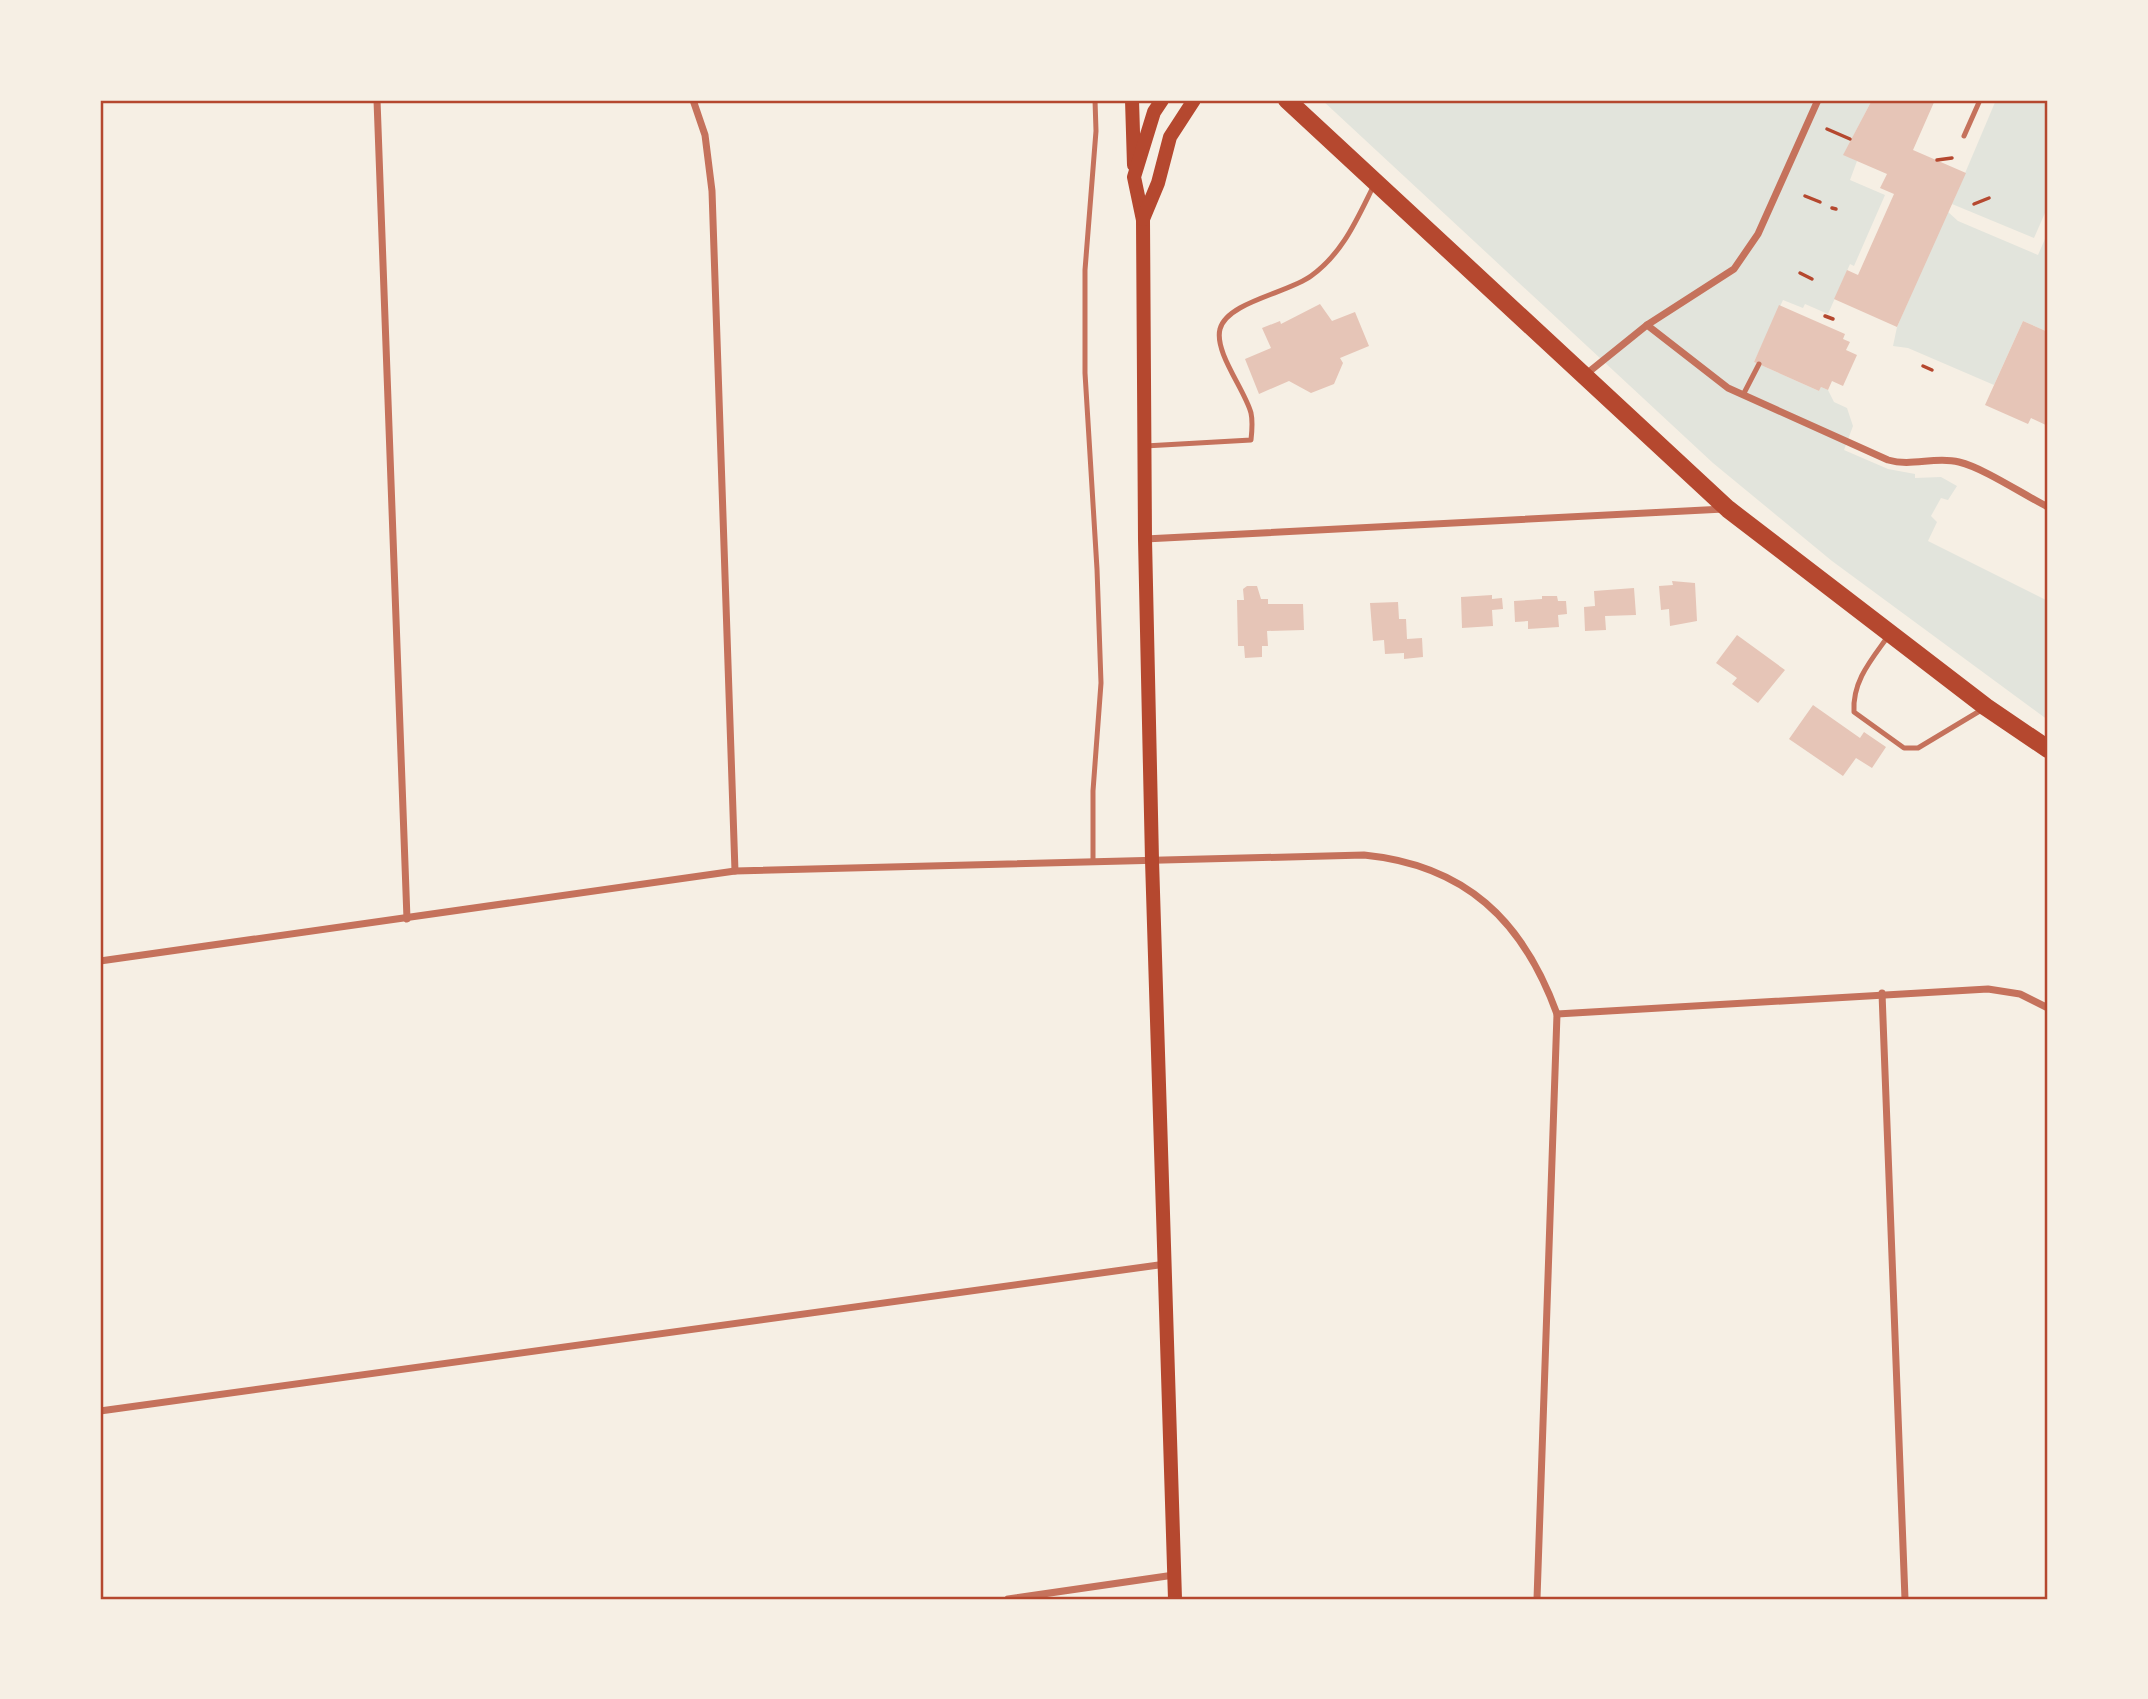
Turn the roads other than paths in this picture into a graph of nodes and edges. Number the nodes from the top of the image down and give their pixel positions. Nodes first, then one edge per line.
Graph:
1 (377, 100) edge
2 (694, 100) edge
3 (1095, 100) edge
4 (1132, 100) edge
5 (1161, 100) edge
6 (1194, 100) edge
7 (1287, 100) edge
8 (1818, 100) edge
9 (1980, 100) edge
10 (1964, 136) dead end
11 (1134, 177) junction
12 (1376, 182) junction
13 (1143, 220) junction
14 (1647, 325) junction
15 (1759, 364) dead end
16 (1585, 375) junction
17 (1743, 396) junction
18 (1144, 447) junction
19 (2048, 507) edge
20 (1728, 509) junction
21 (1145, 539) junction
22 (1891, 632) junction
23 (1986, 707) junction
24 (2048, 749) edge
25 (1152, 860) junction
26 (1093, 862) junction
27 (735, 871) junction
28 (407, 919) junction
29 (100, 961) edge
30 (1882, 993) junction
31 (2048, 1009) edge
32 (1557, 1014) junction
33 (1166, 1264) junction
34 (100, 1411) edge
35 (1174, 1575) junction
36 (1008, 1599) edge
37 (1175, 1599) edge
38 (1537, 1599) edge
39 (1905, 1599) edge

1 - 28 street
2 - 27 street
3 - 26 lane
4 - 11 main road
5 - 11 main road
6 - 13 main road
7 - 12 main road
8 - 14 street
9 - 10 lane
11 - 13 main road
12 - 16 main road
12 - 18 lane
13 - 18 main road
14 - 16 street
14 - 17 street
15 - 17 lane
16 - 20 main road
17 - 19 street
18 - 21 main road
20 - 21 street
20 - 22 main road
21 - 25 main road
22 - 23 main road
22 - 23 lane
23 - 24 main road
25 - 26 street
25 - 32 street
25 - 33 main road
26 - 27 street
27 - 28 street
28 - 29 street
30 - 31 street
30 - 32 street
30 - 39 street
32 - 38 street
33 - 34 street
33 - 35 main road
35 - 36 street
35 - 37 main road

